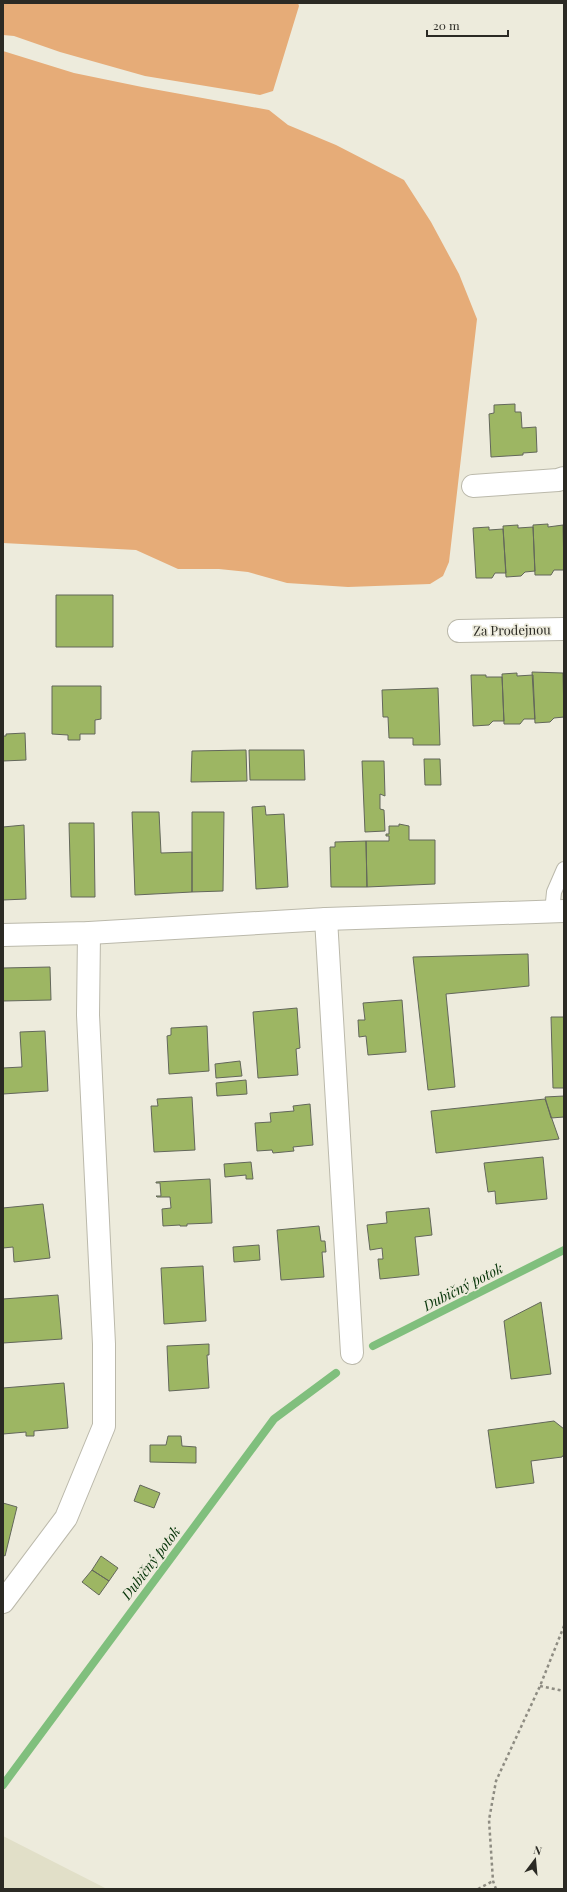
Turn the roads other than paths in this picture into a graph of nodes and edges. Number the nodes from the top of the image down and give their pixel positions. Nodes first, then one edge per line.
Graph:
1 (564, 478) edge
2 (473, 486) dead end
3 (564, 629) edge
4 (459, 631) dead end
5 (564, 869) edge
6 (558, 912) edge
7 (326, 919) junction
8 (89, 933) junction
9 (3, 935) edge
10 (352, 1353) dead end
11 (3, 1602) edge

1 - 2 street
3 - 4 street, Za Prodejnou
5 - 6 lane
6 - 7 street
7 - 8 street
7 - 10 street
8 - 9 street
8 - 11 street

